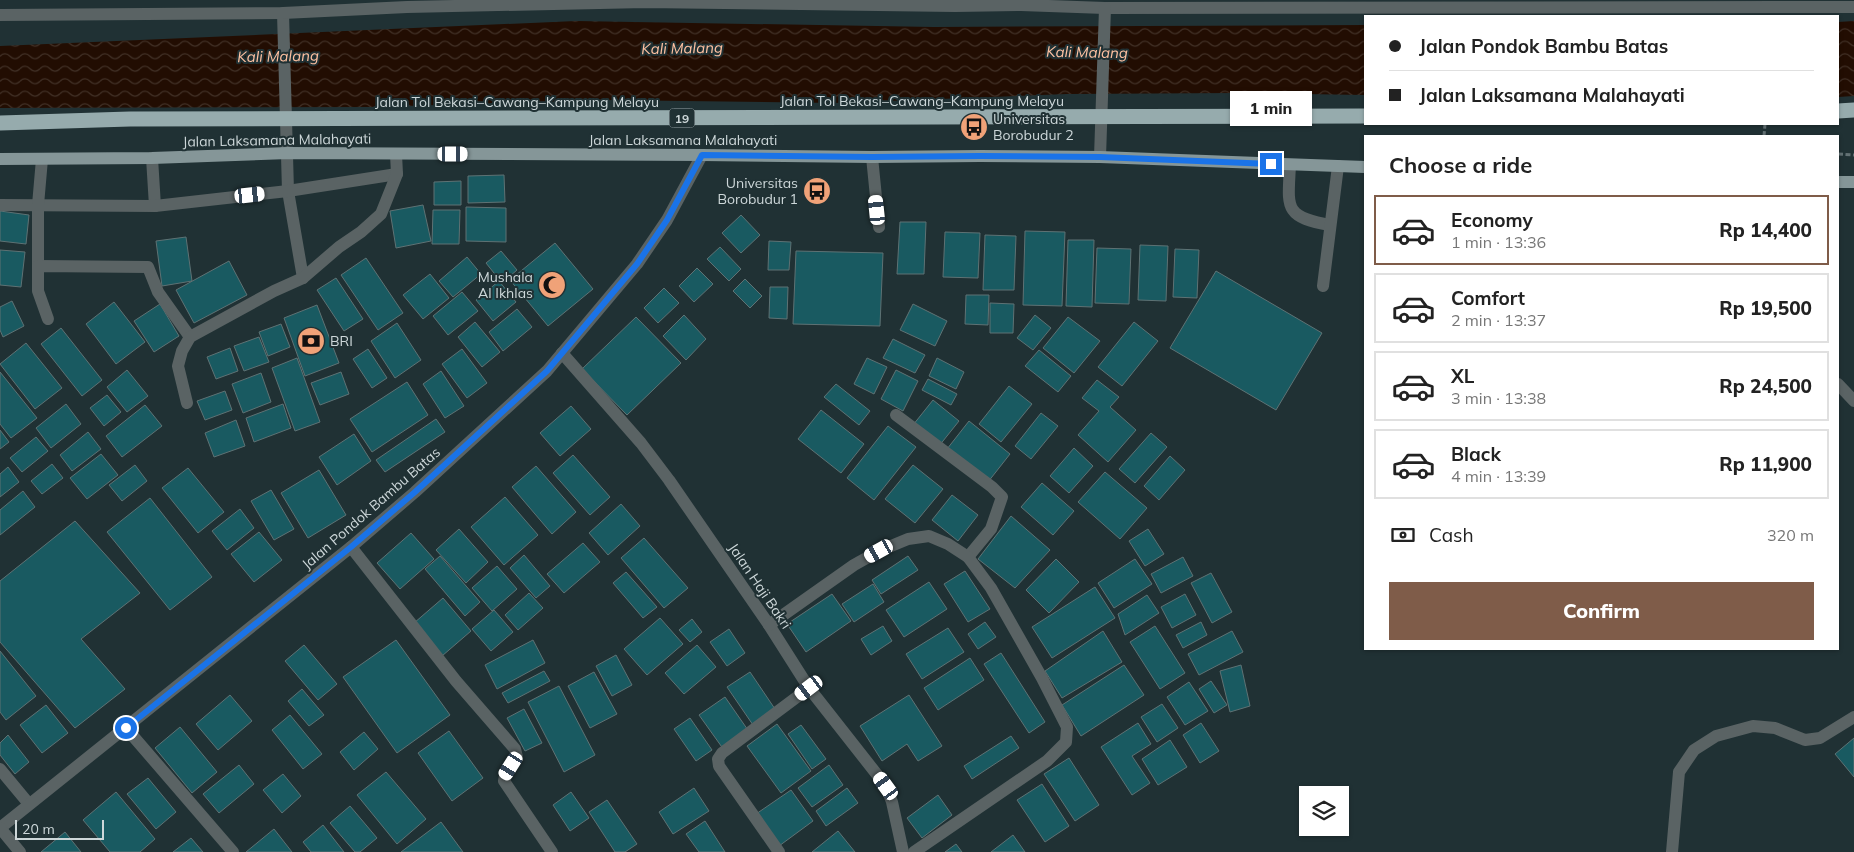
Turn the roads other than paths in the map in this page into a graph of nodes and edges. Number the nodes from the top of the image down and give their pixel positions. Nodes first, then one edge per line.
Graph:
1 (407, 3) edge
2 (955, 3) edge
3 (1359, 4) edge
4 (1777, 4) edge
5 (1854, 7) edge
6 (1105, 8) junction
7 (283, 13) junction
8 (0, 15) edge
9 (1854, 110) edge
10 (1839, 111) edge
11 (1364, 116) edge
12 (0, 123) edge
13 (288, 153) junction
14 (396, 154) junction
15 (702, 155) junction
16 (872, 157) junction
17 (1100, 157) junction
18 (152, 158) junction
19 (0, 159) edge
20 (42, 159) junction
21 (1290, 165) junction
22 (1338, 166) junction
23 (1364, 168) edge
24 (397, 174) junction
25 (1839, 182) edge
26 (1854, 182) edge
27 (288, 191) junction
28 (0, 205) edge
29 (38, 205) junction
30 (155, 206) junction
31 (1330, 225) junction
32 (879, 227) dead end
33 (38, 266) junction
34 (303, 278) junction
35 (1323, 286) dead end
36 (48, 319) dead end
37 (190, 337) junction
38 (562, 353) junction
39 (1839, 385) edge
40 (1854, 401) edge
41 (187, 403) dead end
42 (896, 415) dead end
43 (351, 547) junction
44 (968, 557) junction
45 (769, 625) junction
46 (809, 688) junction
47 (1854, 717) edge
48 (126, 728) junction
49 (0, 769) edge
50 (29, 804) junction
51 (0, 828) edge
52 (20, 852) edge
53 (233, 852) edge
54 (552, 852) edge
55 (779, 852) edge
56 (903, 852) edge
57 (914, 852) edge
58 (1672, 852) edge

1 - 2 street
1 - 7 street
2 - 6 street
3 - 4 street
3 - 6 street
4 - 5 street
6 - 17 street
7 - 8 street
7 - 13 street
9 - 10 highway
11 - 12 highway, Jalan Tol Bekasi–Cawang–Kampung Melayu / 19, bridge
13 - 14 main road, Jalan Laksamana Malahayati
13 - 18 main road, Jalan Laksamana Malahayati
13 - 27 street
14 - 15 main road, Jalan Laksamana Malahayati
14 - 24 street
15 - 16 main road, Jalan Laksamana Malahayati
15 - 38 street, Jalan Pondok Bambu Batas
16 - 17 main road, Jalan Laksamana Malahayati
16 - 32 street
17 - 21 main road, Jalan Laksamana Malahayati
18 - 20 main road, Jalan Laksamana Malahayati
18 - 30 street
19 - 20 main road, Jalan Laksamana Malahayati
20 - 29 street
21 - 22 main road, Jalan Laksamana Malahayati
21 - 31 street
22 - 23 main road, Jalan Laksamana Malahayati
22 - 31 street
24 - 27 street
24 - 34 street
25 - 26 main road
27 - 30 street
27 - 34 street
28 - 29 street
29 - 30 street
29 - 33 street
31 - 35 street
33 - 36 street
33 - 37 street
34 - 37 street
37 - 41 street
38 - 43 street, Jalan Pondok Bambu Batas
38 - 45 street, Jalan Haji Bakri
39 - 40 street
42 - 44 street
43 - 48 street, Jalan Pondok Bambu Batas
43 - 54 street
44 - 45 street
44 - 57 street
45 - 46 street, Jalan Haji Bakri
46 - 55 street
46 - 56 street, Jalan Haji Bakri
47 - 58 street
48 - 50 street, Jalan Pondok Bambu Batas
48 - 53 street
49 - 50 street
50 - 51 street, Jalan Pondok Bambu Batas
51 - 52 street

